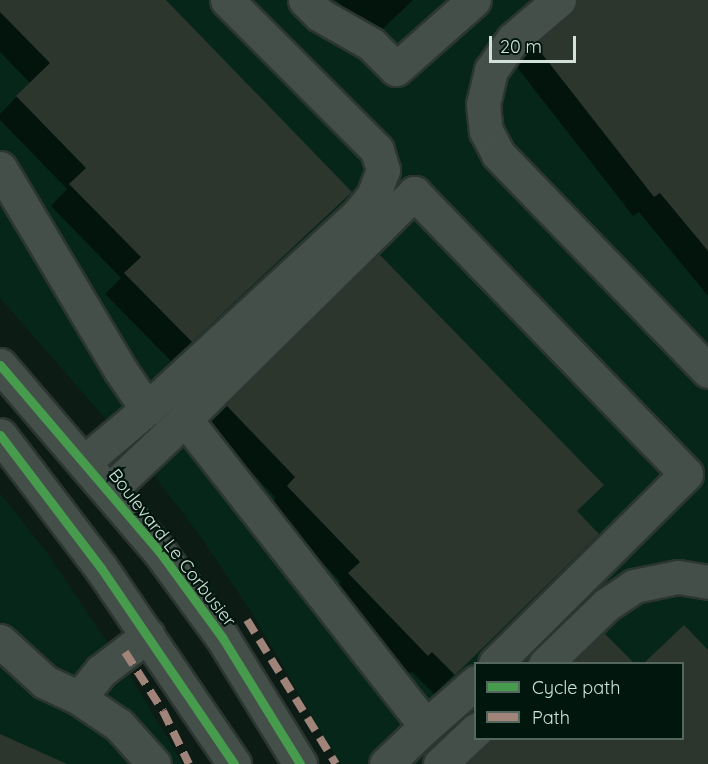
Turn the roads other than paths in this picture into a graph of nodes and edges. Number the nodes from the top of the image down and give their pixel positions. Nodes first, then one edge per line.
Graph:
1 (227, 0) edge
2 (305, 0) edge
3 (474, 0) edge
4 (559, 0) edge
5 (0, 168) edge
6 (0, 366) edge
7 (708, 371) edge
8 (147, 409) junction
9 (185, 419) junction
10 (0, 435) edge
11 (84, 462) junction
12 (109, 491) junction
13 (708, 582) edge
14 (148, 635) junction
15 (0, 642) edge
16 (496, 662) edge
17 (546, 662) edge
18 (474, 684) edge
19 (79, 698) junction
20 (426, 726) junction
21 (474, 732) edge
22 (154, 764) edge
23 (234, 764) edge
24 (300, 764) edge
25 (386, 764) edge
26 (440, 764) edge

1 - 8 street
2 - 3 street
4 - 7 street
5 - 8 street
6 - 11 street, Boulevard Le Corbusier
8 - 11 street
9 - 12 street
9 - 16 street
9 - 20 street
10 - 14 street
11 - 12 street, Boulevard Le Corbusier
12 - 24 street, Boulevard Le Corbusier
13 - 17 street
14 - 19 street
14 - 23 street
15 - 19 street
18 - 20 street
19 - 22 street
20 - 25 street
21 - 26 street

